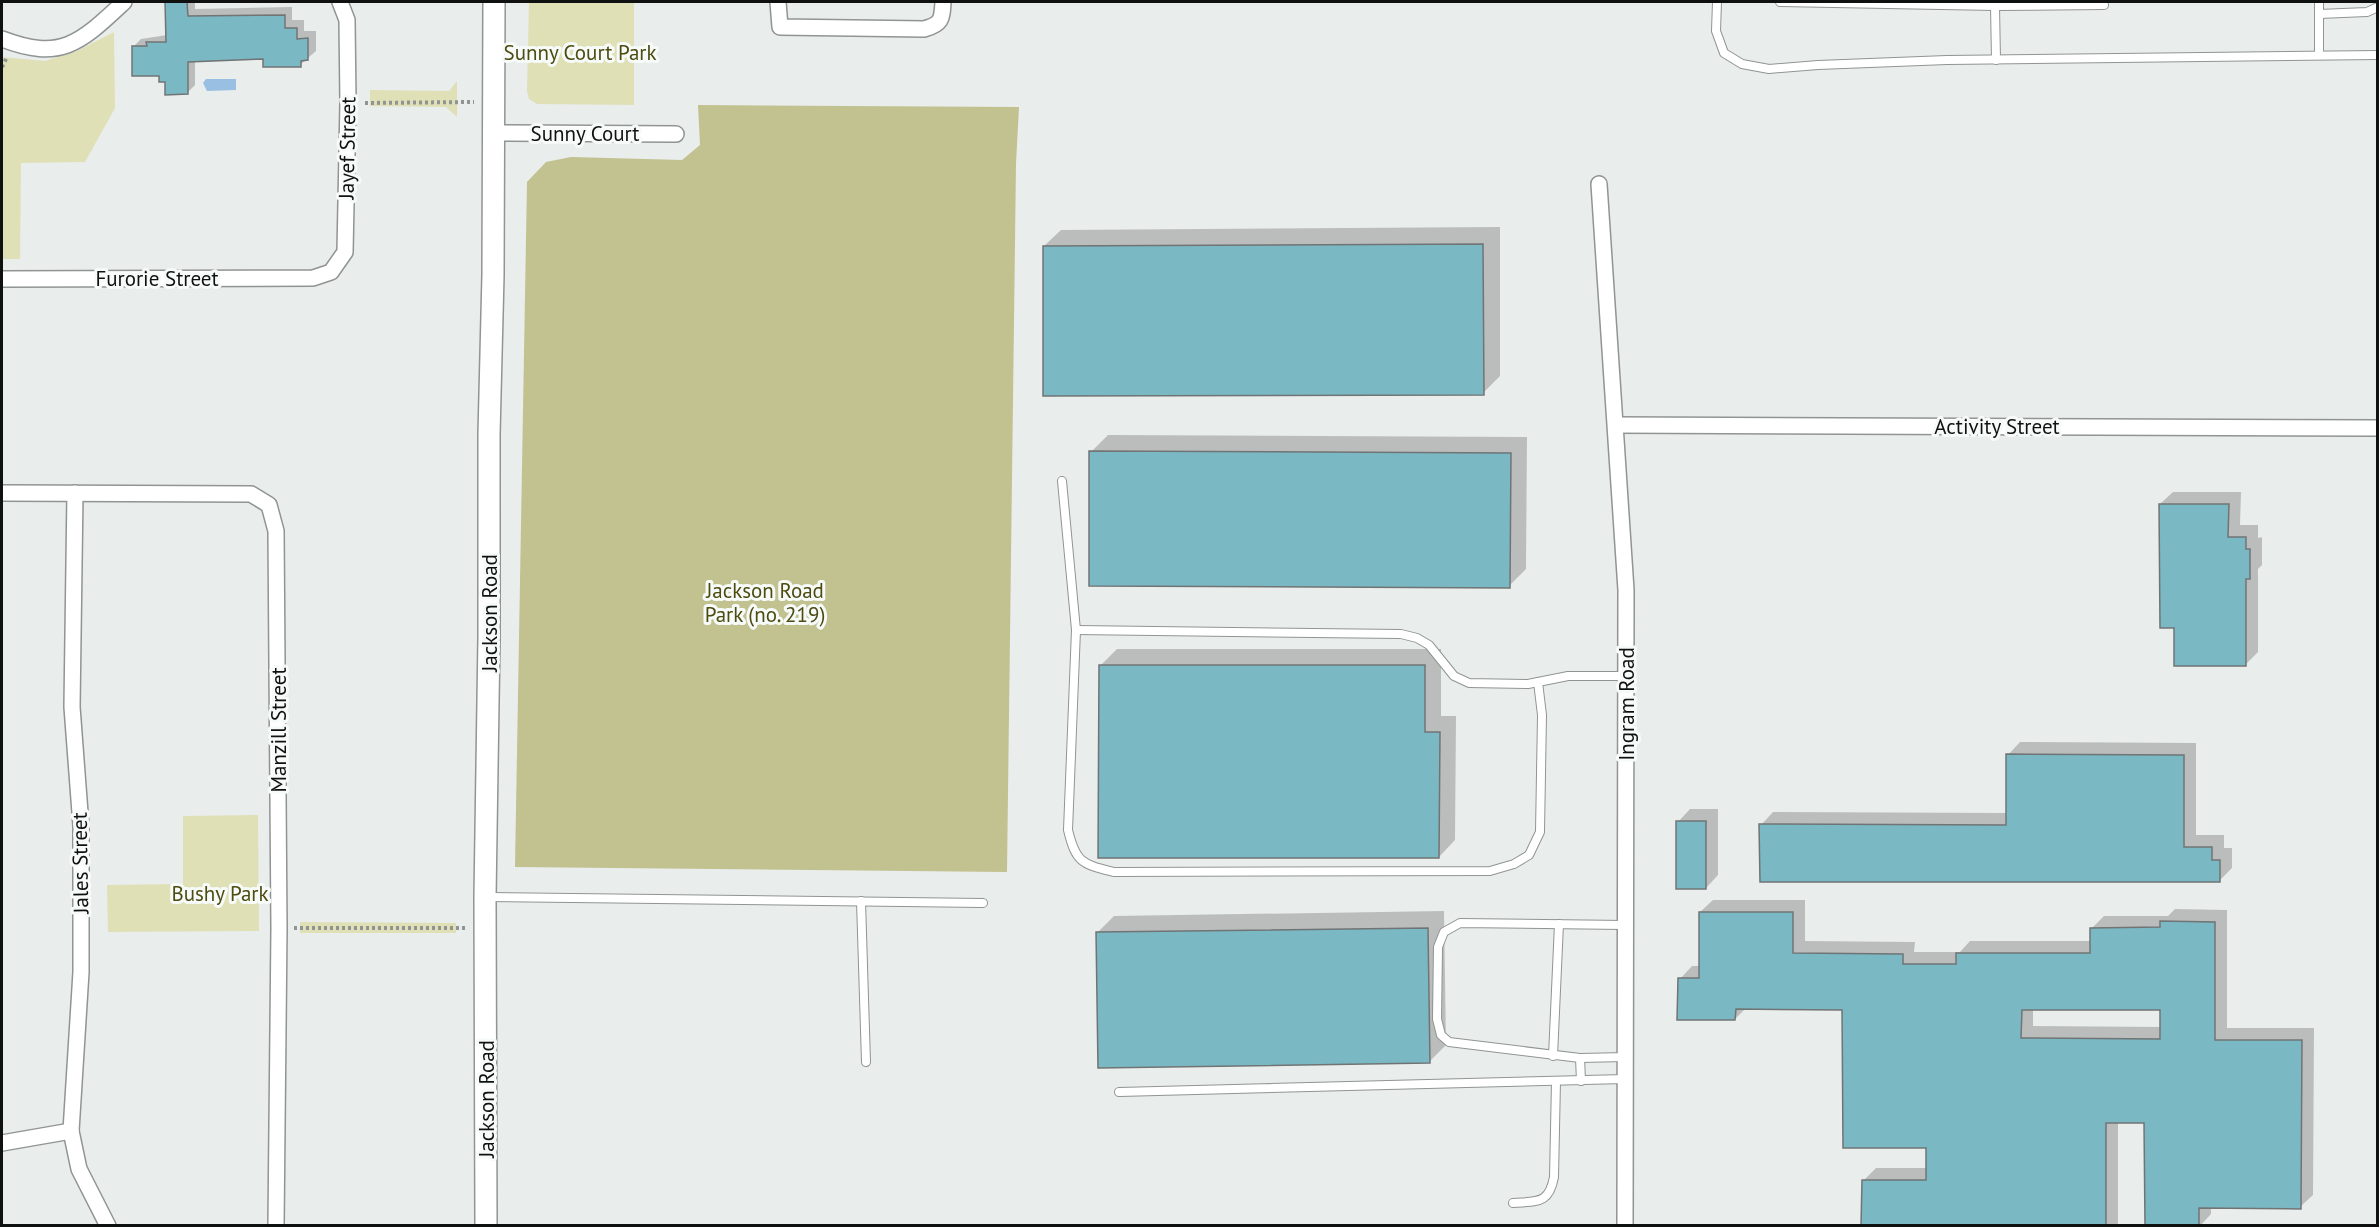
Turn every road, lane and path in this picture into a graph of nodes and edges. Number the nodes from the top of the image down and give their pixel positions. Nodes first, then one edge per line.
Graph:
1 (124, 2) edge
2 (340, 2) edge
3 (494, 2) edge
4 (778, 2) edge
5 (943, 2) edge
6 (1717, 2) edge
7 (1780, 2) edge
8 (2319, 2) edge
9 (1972, 3) edge
10 (2104, 5) dead end
11 (1995, 6) junction
12 (2378, 7) edge
13 (2319, 14) junction
14 (2, 39) edge
15 (2319, 55) junction
16 (2378, 56) edge
17 (1996, 60) junction
18 (493, 100) junction
19 (348, 103) junction
20 (493, 133) junction
21 (676, 134) dead end
22 (1599, 184) dead end
23 (313, 278) joint
24 (2, 279) edge
25 (1616, 425) junction
26 (2378, 428) edge
27 (1062, 481) dead end
28 (2, 493) edge
29 (75, 493) junction
30 (1076, 630) junction
31 (1626, 676) junction
32 (1538, 682) junction
33 (485, 897) junction
34 (861, 901) junction
35 (983, 903) dead end
36 (1559, 924) junction
37 (1625, 925) junction
38 (279, 927) junction
39 (485, 928) junction
40 (1553, 1056) junction
41 (1625, 1057) junction
42 (1580, 1058) junction
43 (866, 1062) dead end
44 (1625, 1080) junction
45 (1556, 1081) junction
46 (1581, 1081) junction
47 (1119, 1092) dead end
48 (72, 1131) junction
49 (2, 1143) edge
50 (1512, 1203) dead end
51 (108, 1226) edge
52 (276, 1226) edge
53 (486, 1226) edge
54 (1625, 1226) edge

1 - 14 street
2 - 19 street, Jayef Street
3 - 18 street, Jackson Road
4 - 5 street
6 - 17 lane
7 - 9 lane
8 - 13 lane
9 - 11 lane
10 - 11 lane
11 - 17 lane
12 - 13 lane
13 - 15 lane
15 - 16 lane
15 - 17 lane
18 - 19 path
18 - 20 street, Jackson Road
19 - 23 street, Jayef Street
20 - 21 street, Sunny Court
20 - 33 street, Jackson Road
22 - 25 street, Ingram Road
23 - 24 street, Furorie Street
25 - 26 street, Activity Street
25 - 31 street, Ingram Road
27 - 30 lane
28 - 29 street, Manzill Street
29 - 38 street, Manzill Street
29 - 48 street, Jales Street
30 - 32 lane
30 - 32 lane
31 - 32 lane
31 - 37 street, Ingram Road
33 - 34 lane
33 - 39 street, Jackson Road
34 - 35 lane
34 - 43 lane
36 - 37 lane
36 - 40 lane
36 - 40 lane
37 - 41 street, Ingram Road
38 - 39 path
38 - 52 street, Manzill Street
39 - 53 street, Jackson Road
40 - 42 lane
41 - 42 lane
41 - 44 street, Ingram Road
42 - 46 lane
44 - 46 lane
44 - 54 street, Ingram Road
45 - 46 lane
45 - 47 lane
45 - 50 lane
48 - 49 street
48 - 51 street, Jales Street

